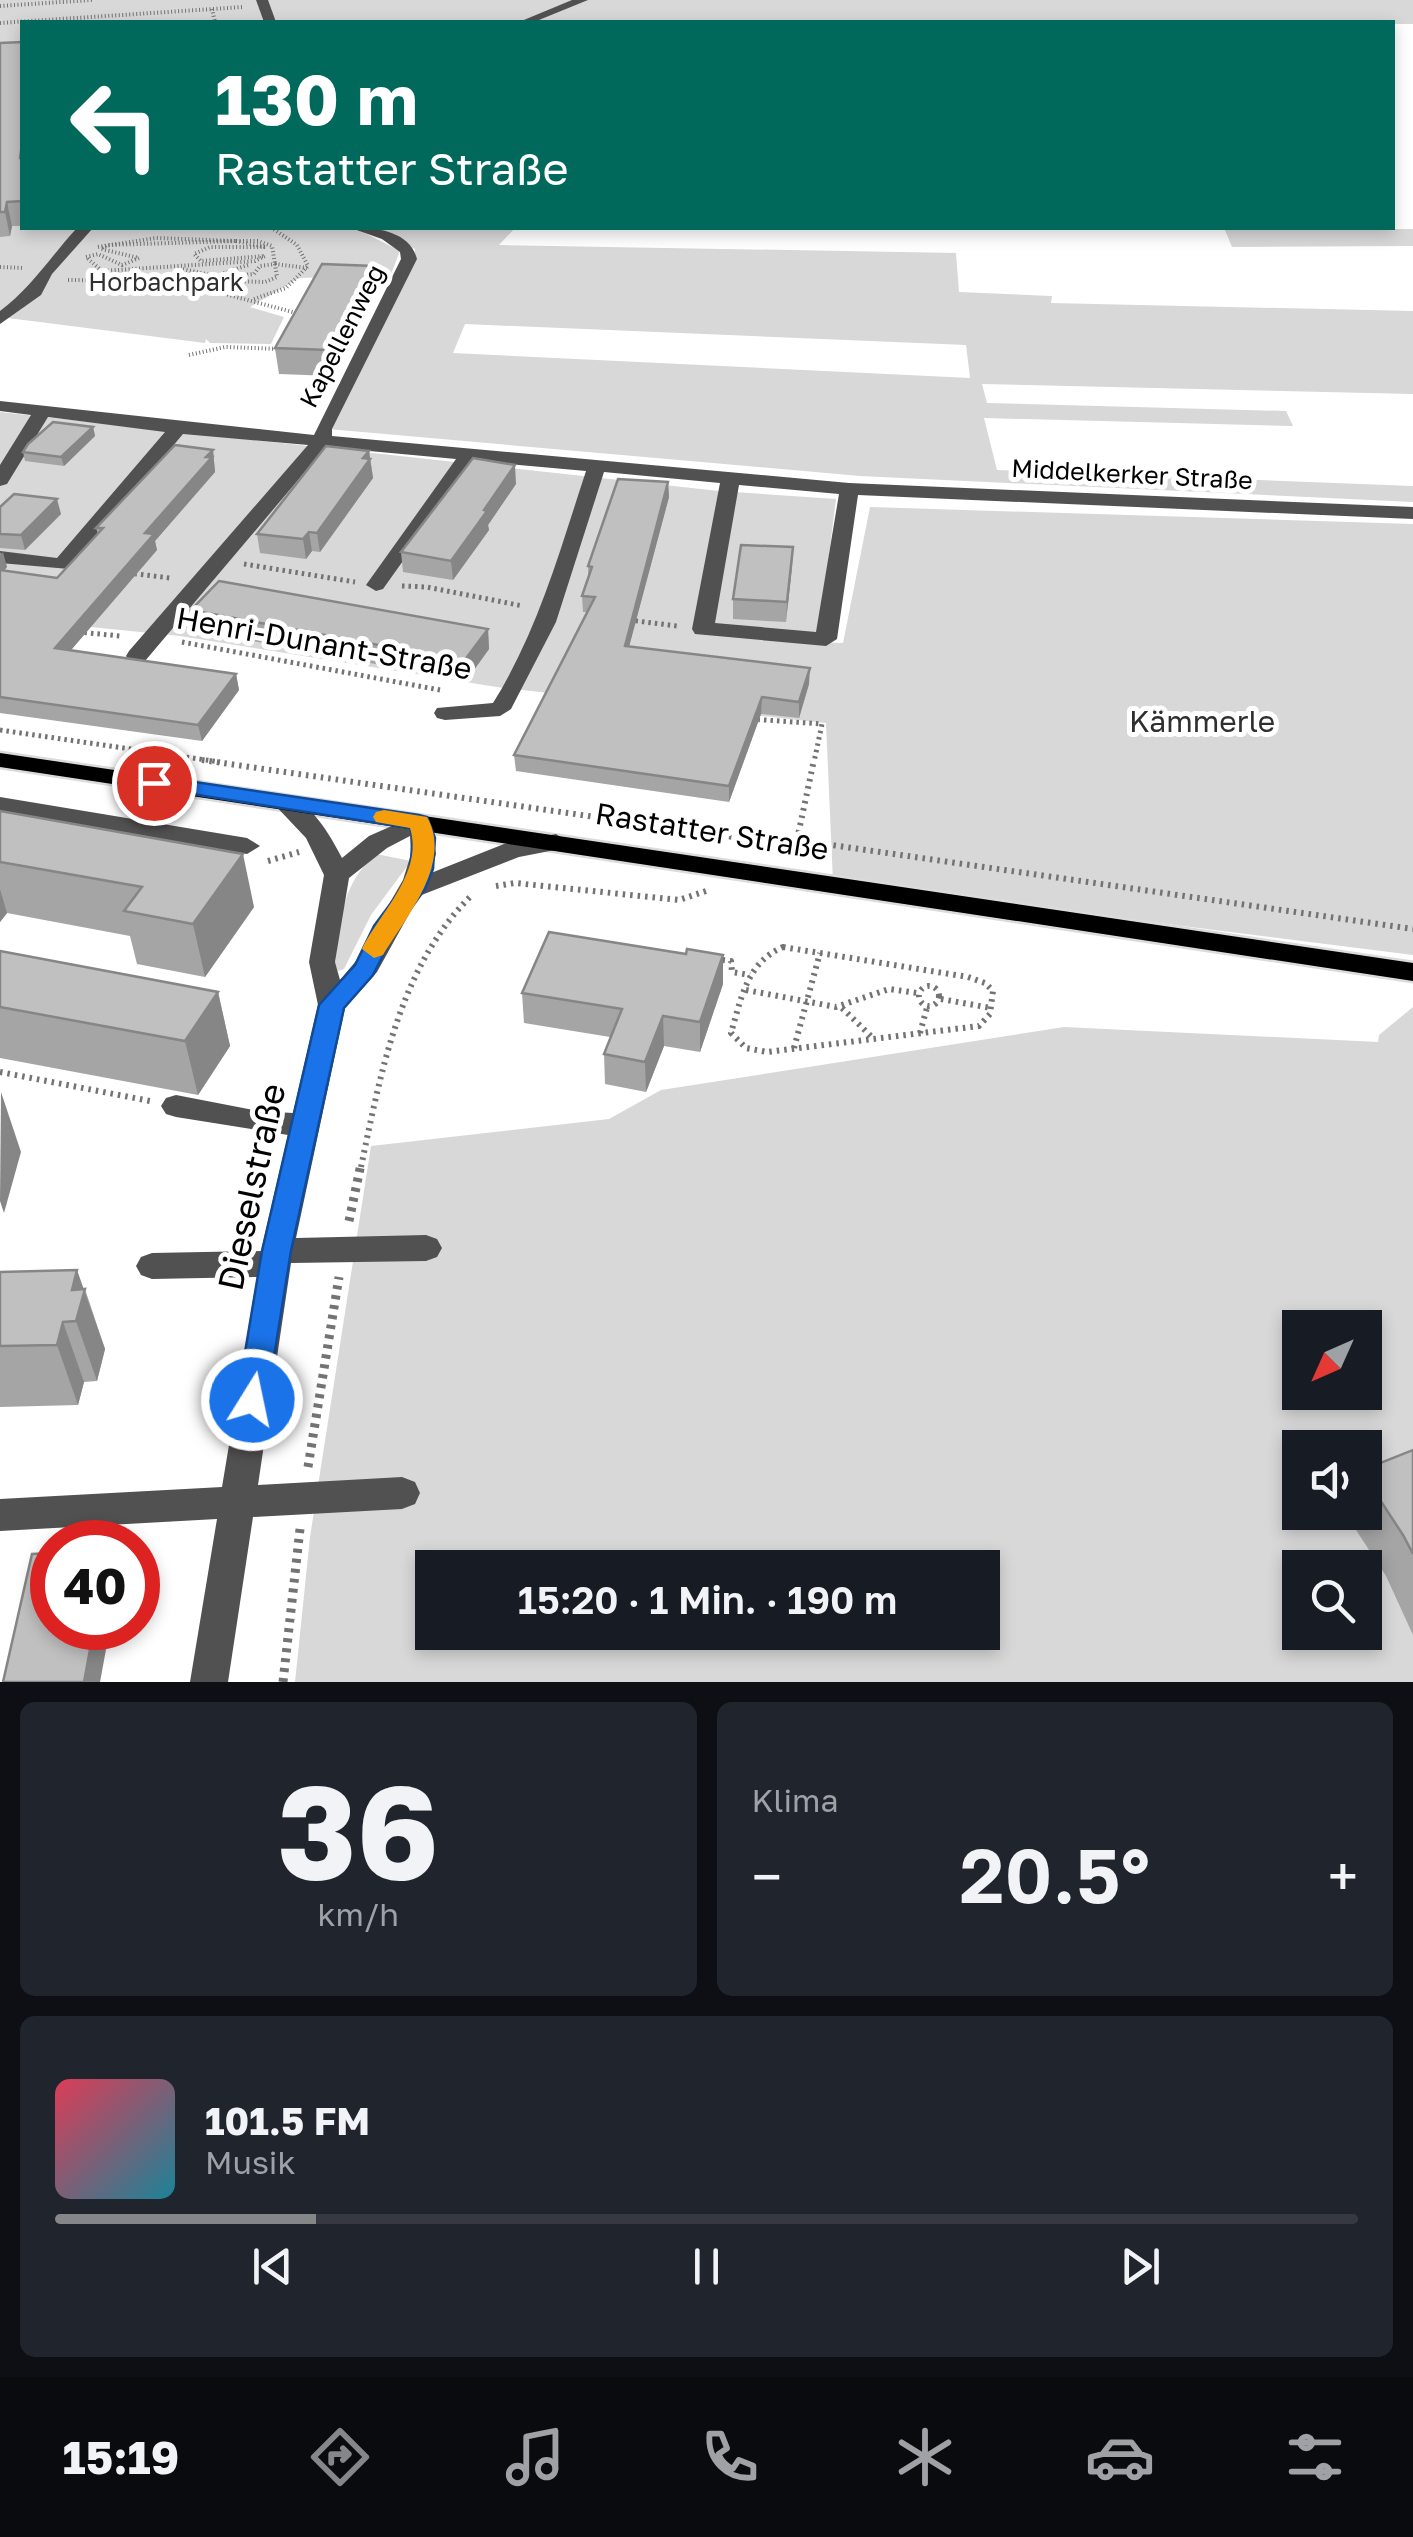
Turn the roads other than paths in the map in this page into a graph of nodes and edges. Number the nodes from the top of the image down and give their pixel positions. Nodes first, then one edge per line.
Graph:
1 (582, 0) edge
2 (530, 20) edge
3 (83, 230) edge
4 (365, 230) edge
5 (0, 319) edge
6 (0, 406) edge
7 (42, 412) junction
8 (178, 428) junction
9 (323, 439) junction
10 (470, 453) junction
11 (597, 466) junction
12 (0, 480) edge
13 (730, 480) junction
14 (849, 489) junction
15 (1413, 513) edge
16 (0, 556) edge
17 (376, 585) road end
18 (137, 656) edge
19 (449, 702) road end
20 (0, 760) edge
21 (284, 802) junction
22 (0, 804) edge
23 (419, 822) junction
24 (556, 842) junction
25 (247, 846) dead end
26 (337, 874) junction
27 (414, 889) junction
28 (1413, 972) edge
29 (332, 1005) junction
30 (176, 1106) road end
31 (304, 1126) junction
32 (426, 1248) dead end
33 (276, 1258) junction
34 (152, 1266) dead end
35 (402, 1493) dead end
36 (234, 1502) junction
37 (0, 1515) edge
38 (209, 1682) edge

1 - 2 street
3 - 5 street
4 - 9 street, Kapellenweg
6 - 7 street, Middelkerker Straße
7 - 8 street, Middelkerker Straße
7 - 12 street
8 - 9 street, Middelkerker Straße
8 - 16 street
9 - 10 street, Middelkerker Straße
9 - 18 street
10 - 11 street, Middelkerker Straße
10 - 17 street
11 - 13 street, Middelkerker Straße
11 - 19 street
13 - 14 street, Middelkerker Straße
13 - 14 street
14 - 15 street, Middelkerker Straße
20 - 21 main road, Rastatter Straße
21 - 23 main road, Rastatter Straße
21 - 26 street
22 - 25 street
23 - 24 main road, Rastatter Straße
23 - 26 street
23 - 27 street, Dieselstraße
24 - 27 street
24 - 28 main road, Rastatter Straße
26 - 29 street, Dieselstraße
27 - 29 street, Dieselstraße
29 - 31 street, Dieselstraße
30 - 31 street
31 - 33 street, Dieselstraße
32 - 33 street
33 - 34 street
33 - 36 street, Dieselstraße
35 - 36 street
36 - 37 street
36 - 38 street, Dieselstraße

